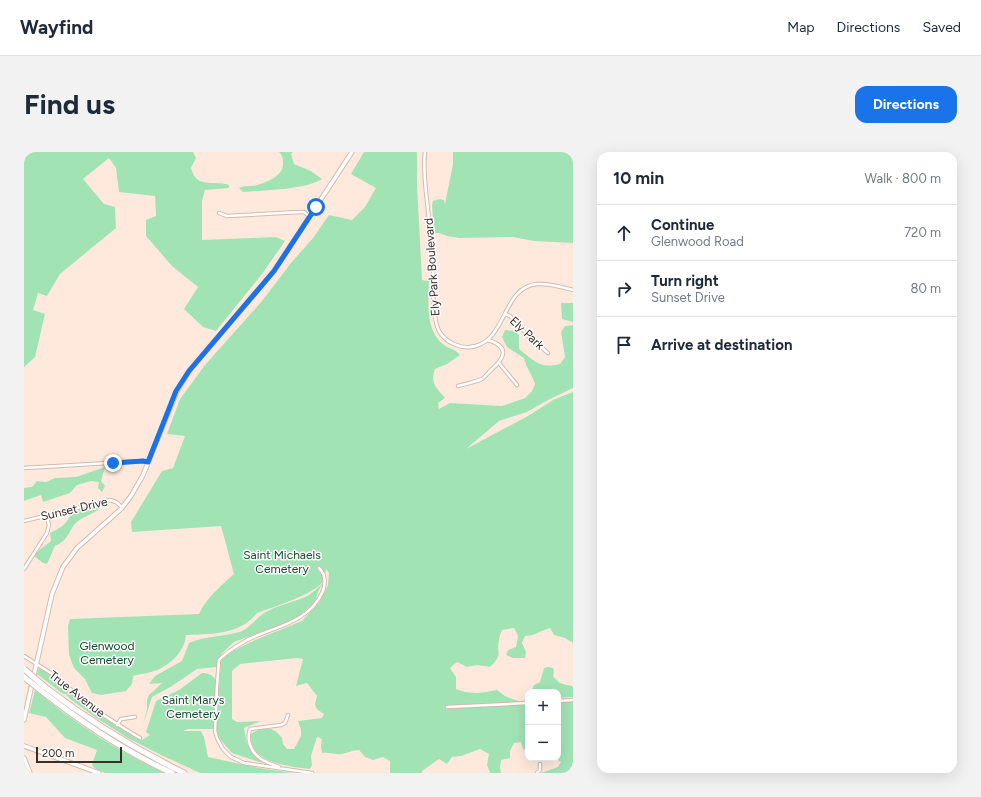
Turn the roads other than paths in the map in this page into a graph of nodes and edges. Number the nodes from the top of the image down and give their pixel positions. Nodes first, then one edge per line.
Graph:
1 (352, 152) edge
2 (426, 152) edge
3 (219, 213) dead end
4 (310, 217) junction
5 (573, 290) edge
6 (505, 314) junction
7 (487, 340) junction
8 (548, 353) dead end
9 (499, 363) junction
10 (517, 385) dead end
11 (458, 386) dead end
12 (148, 462) junction
13 (24, 468) edge
14 (122, 507) junction
15 (46, 515) junction
16 (24, 521) edge
17 (319, 568) dead end
18 (24, 569) edge
19 (24, 656) edge
20 (36, 664) junction
21 (24, 669) edge
22 (24, 676) edge
23 (573, 700) edge
24 (561, 701) edge
25 (26, 703) edge
26 (525, 703) edge
27 (447, 707) dead end
28 (288, 715) dead end
29 (135, 716) dead end
30 (24, 720) edge
31 (117, 725) junction
32 (140, 738) dead end
33 (24, 746) edge
34 (24, 758) edge
35 (540, 764) dead end
36 (285, 769) junction
37 (30, 773) edge
38 (99, 773) edge
39 (172, 773) edge
40 (184, 773) edge
41 (312, 773) edge
42 (537, 773) edge

1 - 4 street
2 - 7 street, Ely Park Boulevard
3 - 4 street
4 - 12 street
5 - 6 street
6 - 7 street
6 - 8 street, Ely Park
7 - 9 street
9 - 10 street
9 - 11 street
12 - 13 street
12 - 14 street
14 - 15 street, Sunset Drive
14 - 20 street
15 - 16 street, Sunset Drive
15 - 18 street
17 - 36 street
19 - 20 street, True Avenue
20 - 25 street
20 - 31 street, True Avenue
21 - 40 highway, bridge
22 - 39 highway, bridge
23 - 24 street
25 - 30 street
26 - 27 street
28 - 36 street
29 - 31 street, True Avenue
31 - 32 street, True Avenue
33 - 38 street
34 - 37 street
35 - 42 street
36 - 41 street

